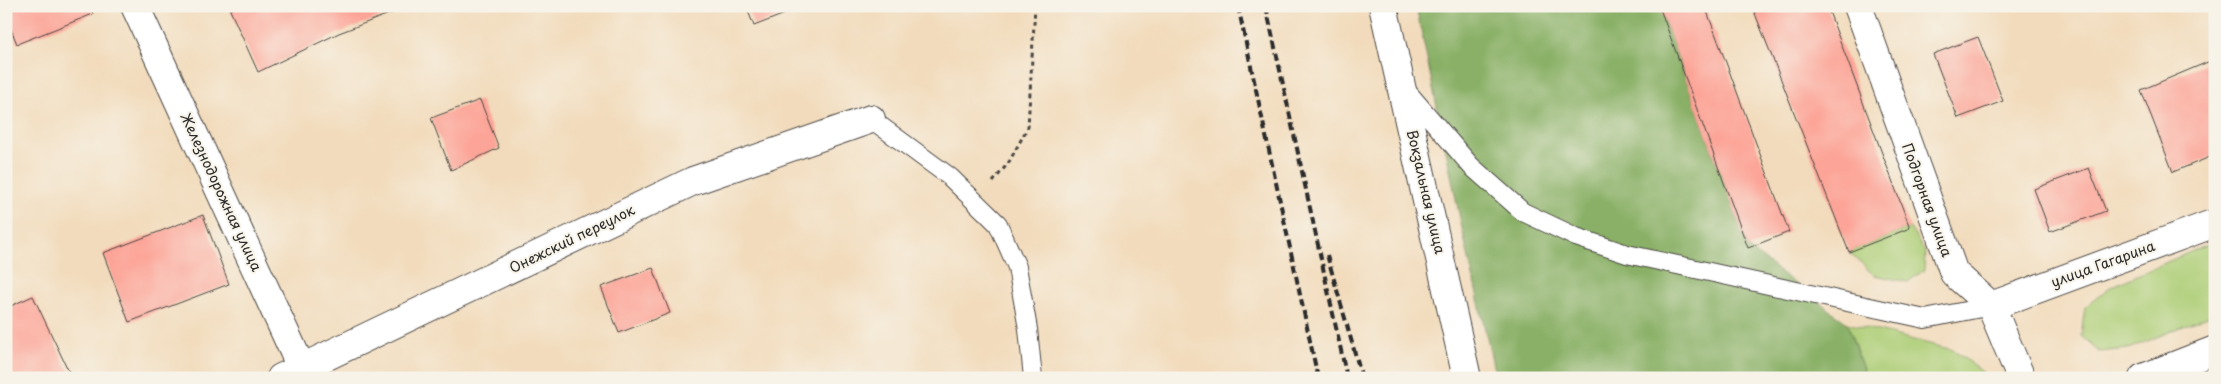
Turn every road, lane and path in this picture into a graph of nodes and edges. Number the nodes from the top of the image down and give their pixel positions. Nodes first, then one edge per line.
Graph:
1 (135, 6) edge
2 (1035, 6) edge
3 (1383, 6) edge
4 (1858, 6) edge
5 (1402, 86) junction
6 (871, 119) joint
7 (976, 202) junction
8 (2215, 223) edge
9 (1991, 306) junction
10 (2215, 350) edge
11 (297, 375) edge
12 (1032, 378) edge
13 (1467, 378) edge
14 (2021, 378) edge
15 (2143, 378) edge

1 - 11 street, Железнодорожная улица
2 - 7 path
3 - 5 street, Вокзальная улица
4 - 9 street, Подгорная улица
5 - 9 lane
5 - 13 street, Вокзальная улица
6 - 7 lane
6 - 11 street, Онежский переулок
7 - 12 lane
8 - 9 street, улица Гагарина
9 - 14 street, Подгорная улица
10 - 15 street

